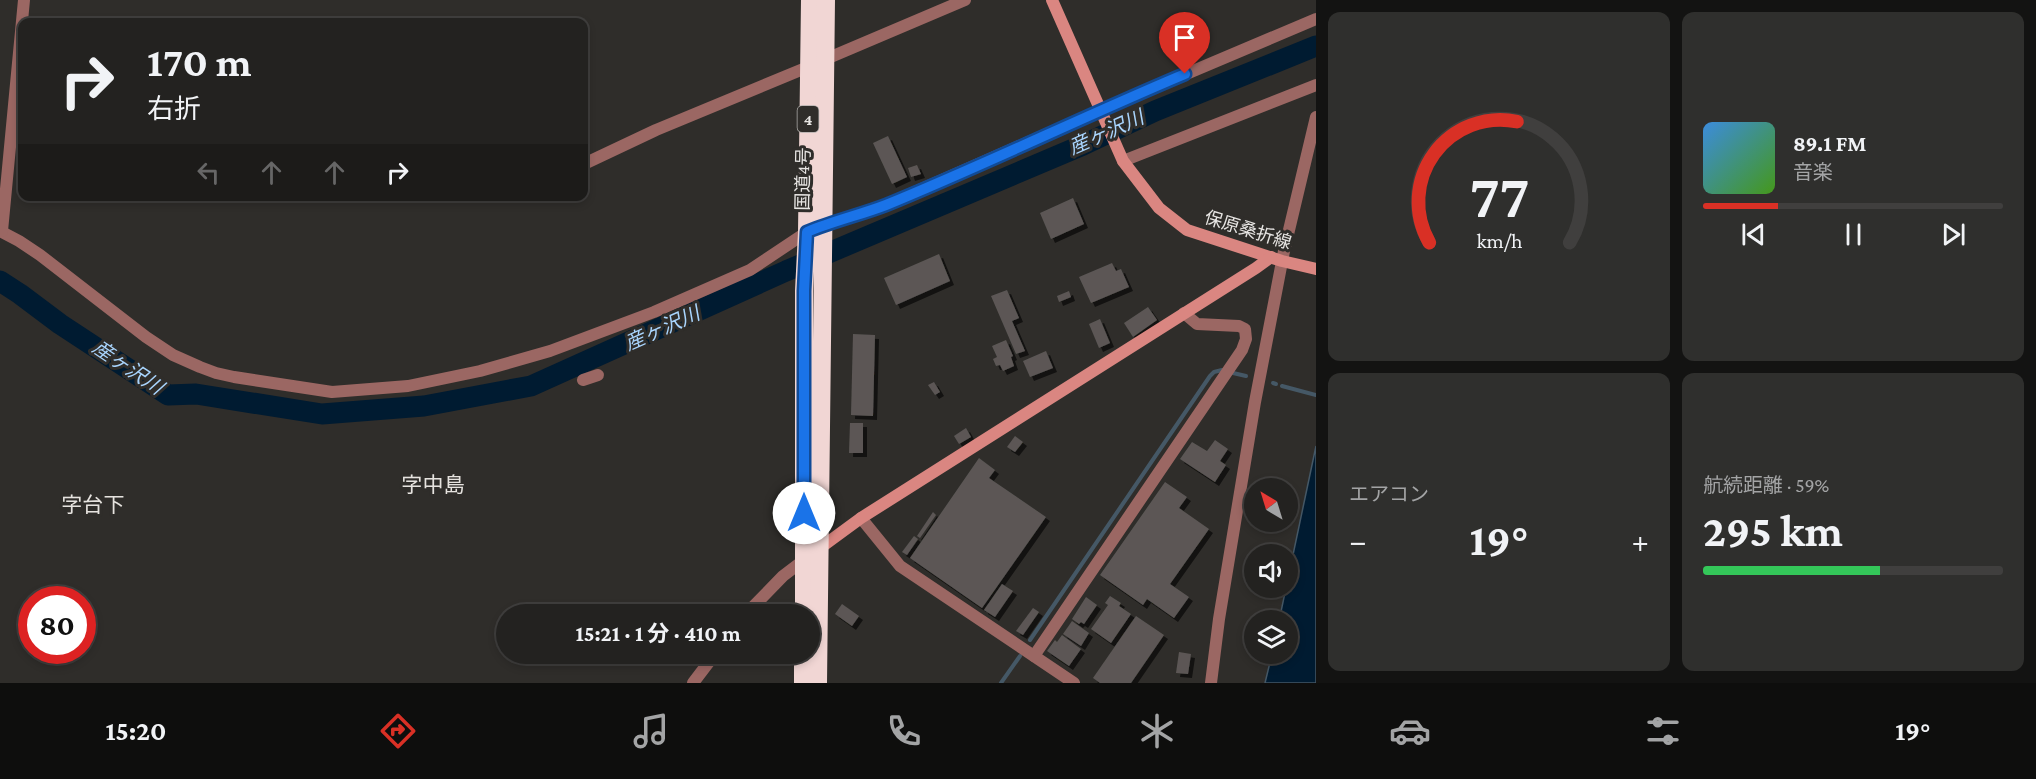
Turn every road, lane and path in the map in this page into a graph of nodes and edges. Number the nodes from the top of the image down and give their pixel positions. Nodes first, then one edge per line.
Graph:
1 (24, 0) edge
2 (810, 0) edge
3 (826, 0) edge
4 (965, 0) edge
5 (1052, 0) edge
6 (22, 18) edge
7 (1316, 19) edge
8 (826, 59) junction
9 (18, 60) edge
10 (808, 67) junction
11 (1316, 85) edge
12 (1102, 112) junction
13 (1316, 117) edge
14 (1123, 161) junction
15 (588, 162) edge
16 (1, 231) edge
17 (815, 232) junction
18 (1280, 260) junction
19 (1316, 269) edge
20 (1184, 313) junction
21 (598, 375) dead end
22 (583, 380) dead end
23 (861, 518) junction
24 (819, 548) junction
25 (804, 560) junction
26 (756, 604) edge
27 (804, 604) edge
28 (1034, 656) junction
29 (707, 664) edge
30 (803, 664) edge
31 (693, 683) edge
32 (803, 683) edge
33 (818, 683) edge
34 (1074, 683) edge
35 (1211, 683) edge

1 - 6 street
2 - 10 highway, 国道4号 / 4
3 - 8 highway, 国道4号 / 4
4 - 8 street
5 - 12 street, 保原桑折線
7 - 12 street
8 - 17 highway, 国道4号 / 4
9 - 16 street
10 - 15 street
10 - 17 highway, 国道4号 / 4
11 - 14 street
12 - 14 street, 保原桑折線
12 - 17 street
13 - 18 street
14 - 18 street, 保原桑折線
16 - 17 street
17 - 24 highway, 国道4号 / 4
17 - 25 highway, 国道4号 / 4
18 - 19 street, 保原桑折線
18 - 20 street
18 - 35 street
20 - 23 street
20 - 28 street
21 - 22 street
23 - 24 street
23 - 28 street
24 - 25 street
24 - 33 highway, 国道4号 / 4
25 - 26 street
25 - 27 highway, 国道4号 / 4
28 - 34 street
29 - 31 street
30 - 32 highway

